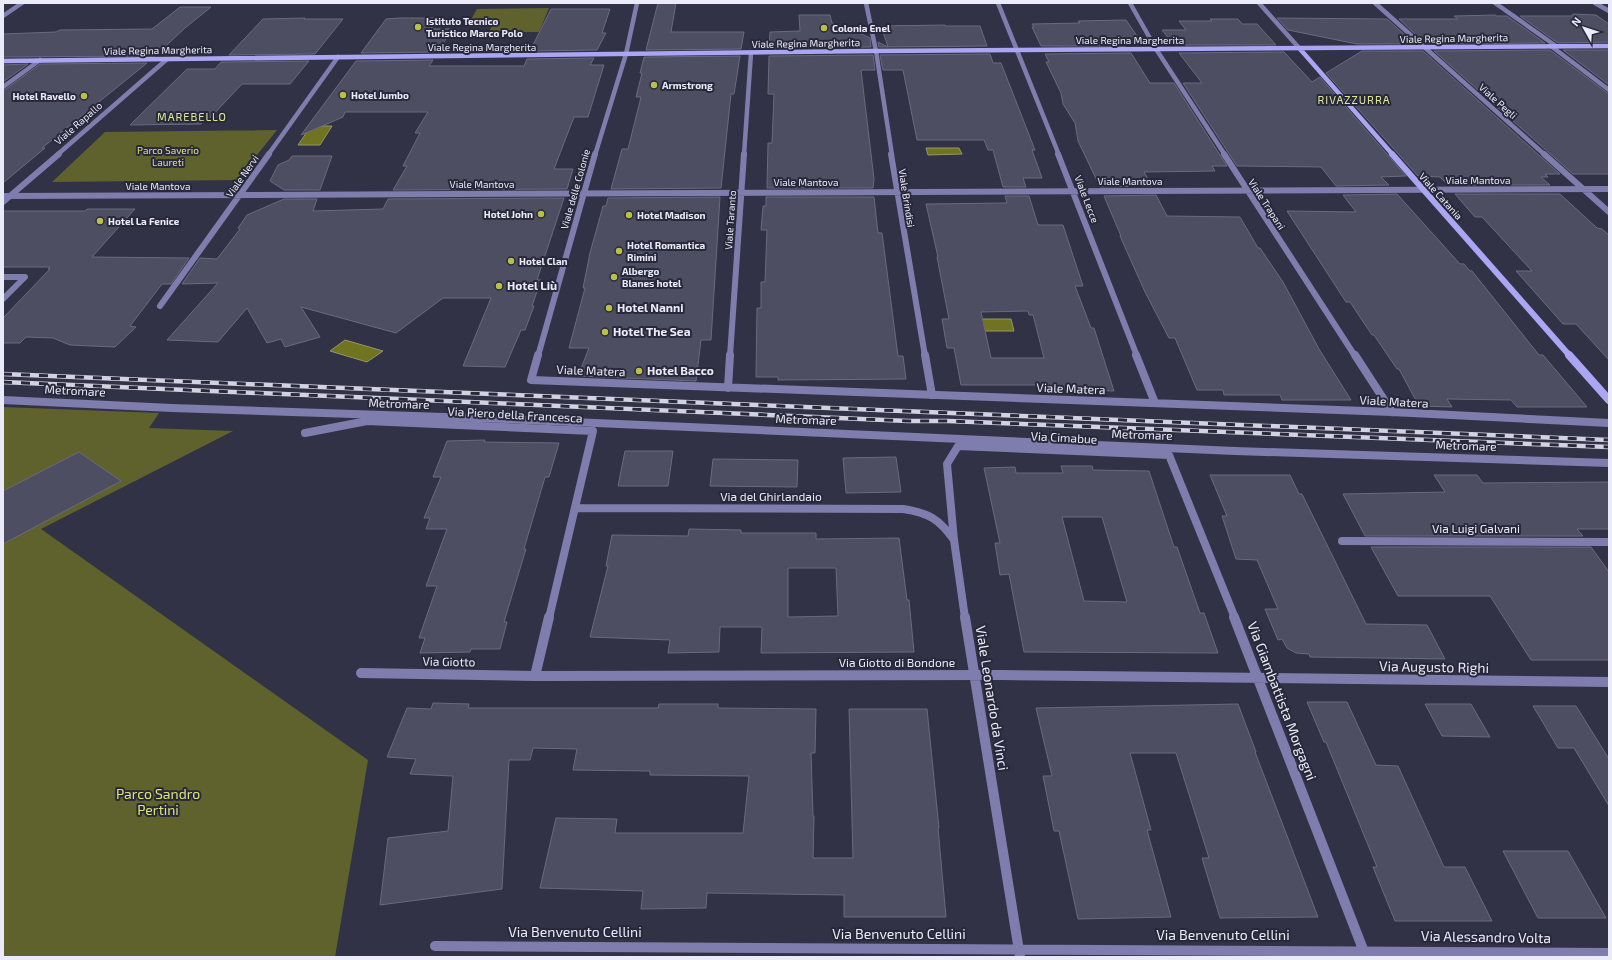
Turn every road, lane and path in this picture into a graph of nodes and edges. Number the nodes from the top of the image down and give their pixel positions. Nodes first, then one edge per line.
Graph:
1 (22, 3) edge
2 (637, 3) edge
3 (866, 3) edge
4 (998, 3) edge
5 (1130, 3) edge
6 (1259, 3) edge
7 (1376, 3) edge
8 (1495, 3) edge
9 (1595, 3) edge
10 (1609, 11) edge
11 (3, 16) edge
12 (1551, 46) junction
13 (1556, 46) junction
14 (1609, 46) edge
15 (1425, 48) junction
16 (1156, 49) junction
17 (1300, 49) junction
18 (1018, 50) junction
19 (876, 51) junction
20 (751, 53) junction
21 (626, 54) junction
22 (338, 57) junction
23 (40, 60) junction
24 (166, 60) junction
25 (3, 61) edge
26 (3, 87) edge
27 (1609, 90) edge
28 (1247, 189) junction
29 (1422, 189) junction
30 (1583, 189) junction
31 (1609, 189) edge
32 (1073, 190) junction
33 (741, 191) junction
34 (897, 191) junction
35 (583, 193) junction
36 (242, 194) junction
37 (3, 196) edge
38 (11, 196) junction
39 (3, 202) edge
40 (1609, 212) edge
41 (3, 276) edge
42 (3, 299) edge
43 (160, 306) dead end
44 (531, 380) joint
45 (728, 388) junction
46 (932, 395) junction
47 (3, 400) edge
48 (1609, 400) edge
49 (1155, 403) junction
50 (1392, 412) junction
51 (1609, 423) edge
52 (305, 433) dead end
53 (958, 446) joint
54 (1170, 455) joint
55 (1609, 463) edge
56 (575, 508) junction
57 (954, 540) junction
58 (1342, 541) dead end
59 (1609, 542) edge
60 (361, 673) dead end
61 (535, 676) junction
62 (974, 676) junction
63 (1259, 679) junction
64 (1609, 682) edge
65 (435, 946) dead end
66 (1019, 953) edge
67 (1609, 953) edge
68 (1364, 954) edge

1 - 11 street
2 - 21 street, Viale delle Colonie
3 - 19 street, Viale Brindisi
4 - 18 street, Viale Lecce
5 - 16 street, Viale Trapani
6 - 17 street, Viale Catania
7 - 15 street, Viale Pegli
8 - 13 street
9 - 10 street
12 - 13 street, Viale Regina Margherita
12 - 15 street, Viale Regina Margherita
12 - 27 street
13 - 14 street, Viale Regina Margherita
15 - 17 street, Viale Regina Margherita
15 - 30 street, Viale Pegli
16 - 17 street, Viale Regina Margherita
16 - 18 street, Viale Regina Margherita
16 - 28 street, Viale Trapani
17 - 29 street, Viale Catania
18 - 19 street, Viale Regina Margherita
18 - 32 street, Viale Lecce
19 - 20 street, Viale Regina Margherita
19 - 34 street, Viale Brindisi
20 - 21 street, Viale Regina Margherita
20 - 33 street, Viale Taranto
21 - 22 street, Viale Regina Margherita
21 - 35 street, Viale delle Colonie
22 - 24 street, Viale Regina Margherita
22 - 36 street, Viale Nervi
23 - 24 street, Viale Regina Margherita
23 - 25 street, Viale Regina Margherita
23 - 26 street
24 - 38 street, Viale Rapallo
28 - 29 street, Viale Mantova
28 - 32 street, Viale Mantova
28 - 50 street, Viale Trapani
29 - 30 street, Viale Mantova
29 - 48 street, Viale Catania
30 - 31 street, Viale Mantova
30 - 40 street, Viale Pegli
32 - 34 street, Viale Mantova
32 - 49 street, Viale Lecce
33 - 34 street, Viale Mantova
33 - 35 street, Viale Mantova
33 - 45 street, Viale Taranto
34 - 46 street, Viale Brindisi
35 - 36 street, Viale Mantova
35 - 44 street, Viale delle Colonie
36 - 38 street, Viale Mantova
36 - 43 street, Viale Nervi
37 - 38 street, Viale Mantova
38 - 39 street, Viale Rapallo
41 - 42 street
44 - 45 street, Viale Matera
45 - 46 street, Viale Matera
46 - 49 street, Viale Matera
47 - 55 street, Metromare
49 - 50 street, Viale Matera
50 - 51 street, Viale Matera
52 - 56 street, Via Piero della Francesca
53 - 54 street, Via Cimabue
53 - 57 street, Viale Leonardo da Vinci
54 - 63 street, Via Giambattista Morgagni
56 - 57 street, Via del Ghirlandaio
56 - 61 street, Via Piero della Francesca
57 - 62 street, Viale Leonardo da Vinci
58 - 59 street, Via Luigi Galvani
60 - 61 street, Via Giotto
61 - 62 street, Via Giotto di Bondone
62 - 63 street, Via Giotto di Bondone
62 - 66 street, Viale Leonardo da Vinci
63 - 64 street, Via Augusto Righi
63 - 68 street, Via Giambattista Morgagni
65 - 66 street, Via Benvenuto Cellini
66 - 68 street, Via Benvenuto Cellini
67 - 68 street, Via Alessandro Volta

